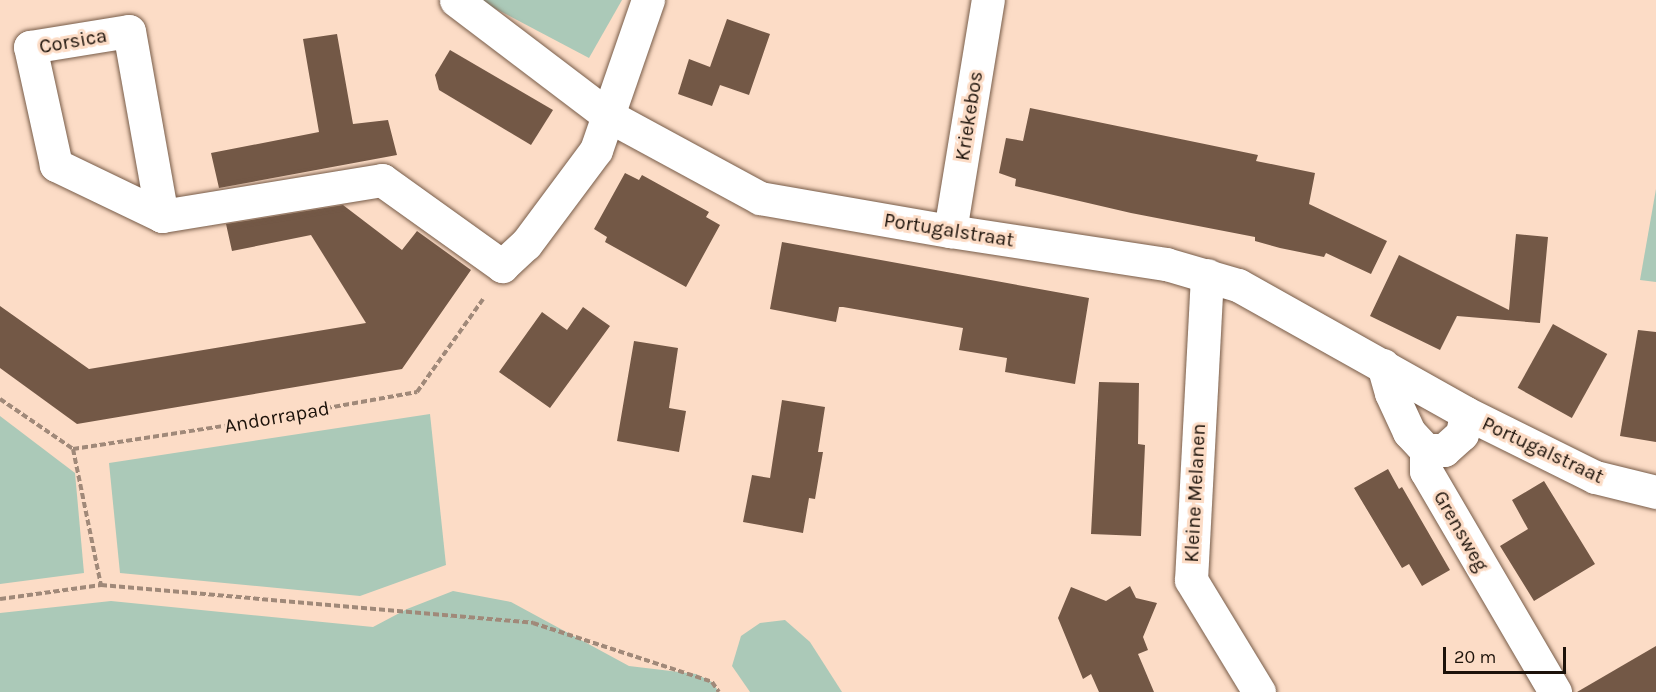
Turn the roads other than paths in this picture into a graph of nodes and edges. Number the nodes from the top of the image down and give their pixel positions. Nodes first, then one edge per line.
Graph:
1 (456, 0) edge
2 (648, 0) edge
3 (988, 0) edge
4 (609, 116) junction
5 (162, 216) junction
6 (950, 231) junction
7 (1207, 275) junction
8 (1383, 365) junction
9 (1467, 413) junction
10 (1426, 450) junction
11 (1656, 492) edge
12 (1259, 692) edge
13 (1555, 692) edge

1 - 4 street, Portugalstraat
2 - 4 street
3 - 6 street, Kriekebos
4 - 5 street
4 - 6 street, Portugalstraat
5 - 5 street, Corsica
6 - 7 street, Portugalstraat
7 - 8 street, Portugalstraat
7 - 12 street, Kleine Melanen
8 - 9 street, Portugalstraat
8 - 10 street
9 - 10 street, Portugalstraat
9 - 11 street, Portugalstraat
10 - 13 street, Grensweg

